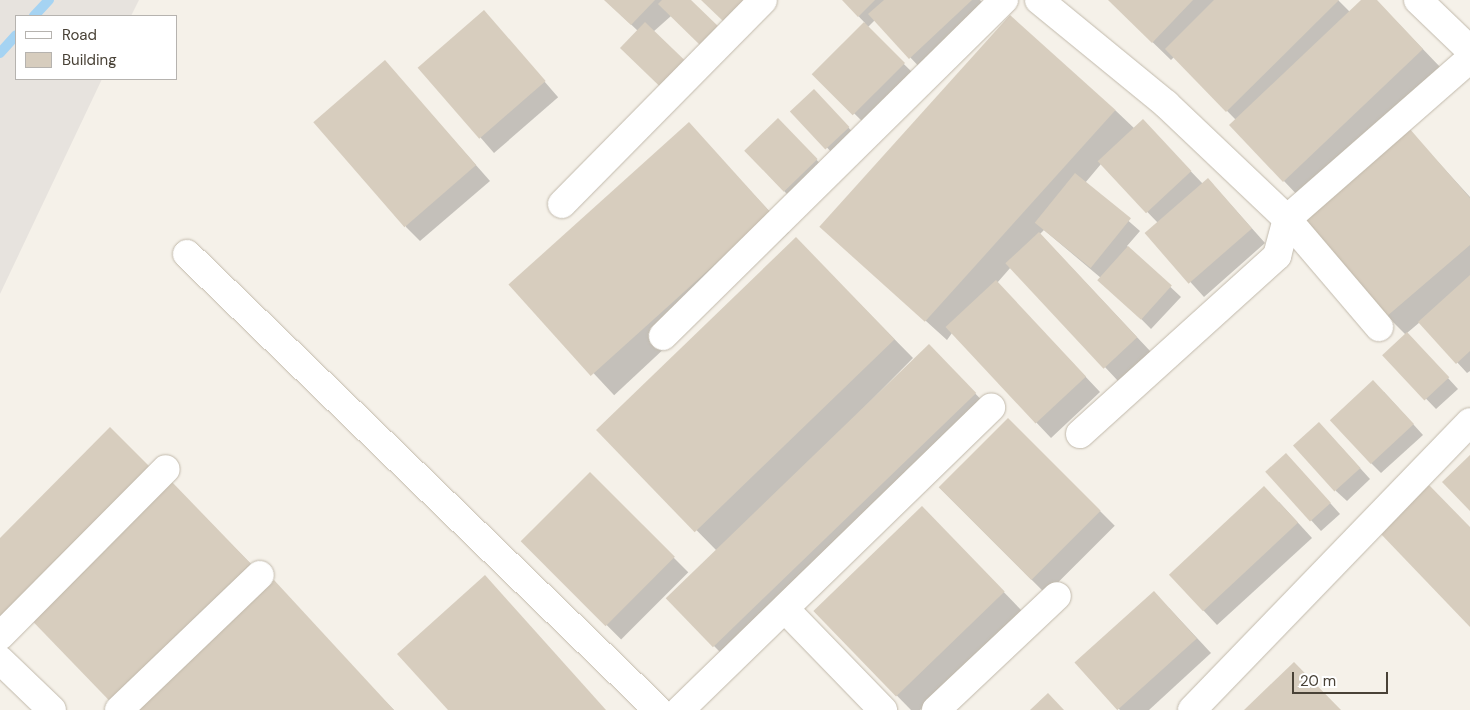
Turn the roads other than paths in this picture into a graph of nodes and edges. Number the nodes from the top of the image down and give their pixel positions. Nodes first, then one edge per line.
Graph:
1 (763, 0) edge
2 (1004, 0) edge
3 (1039, 0) edge
4 (1418, 0) edge
5 (1470, 50) edge
6 (1470, 59) edge
7 (562, 204) dead end
8 (1287, 219) junction
9 (187, 254) dead end
10 (1379, 327) dead end
11 (663, 336) dead end
12 (991, 408) dead end
13 (1470, 422) edge
14 (1080, 434) dead end
15 (166, 469) dead end
16 (260, 575) dead end
17 (1057, 596) dead end
18 (785, 609) junction
19 (0, 636) edge
20 (0, 660) edge
21 (52, 710) edge
22 (119, 710) edge
23 (658, 710) edge
24 (680, 710) edge
25 (883, 710) edge
26 (936, 710) edge
27 (1192, 710) edge

1 - 7 street
2 - 11 street
3 - 8 street
4 - 5 street
6 - 8 street
8 - 10 street
8 - 14 street
9 - 23 street
12 - 18 street
13 - 27 street
15 - 19 street
16 - 22 street
17 - 26 street
18 - 24 street
18 - 25 street
20 - 21 street

